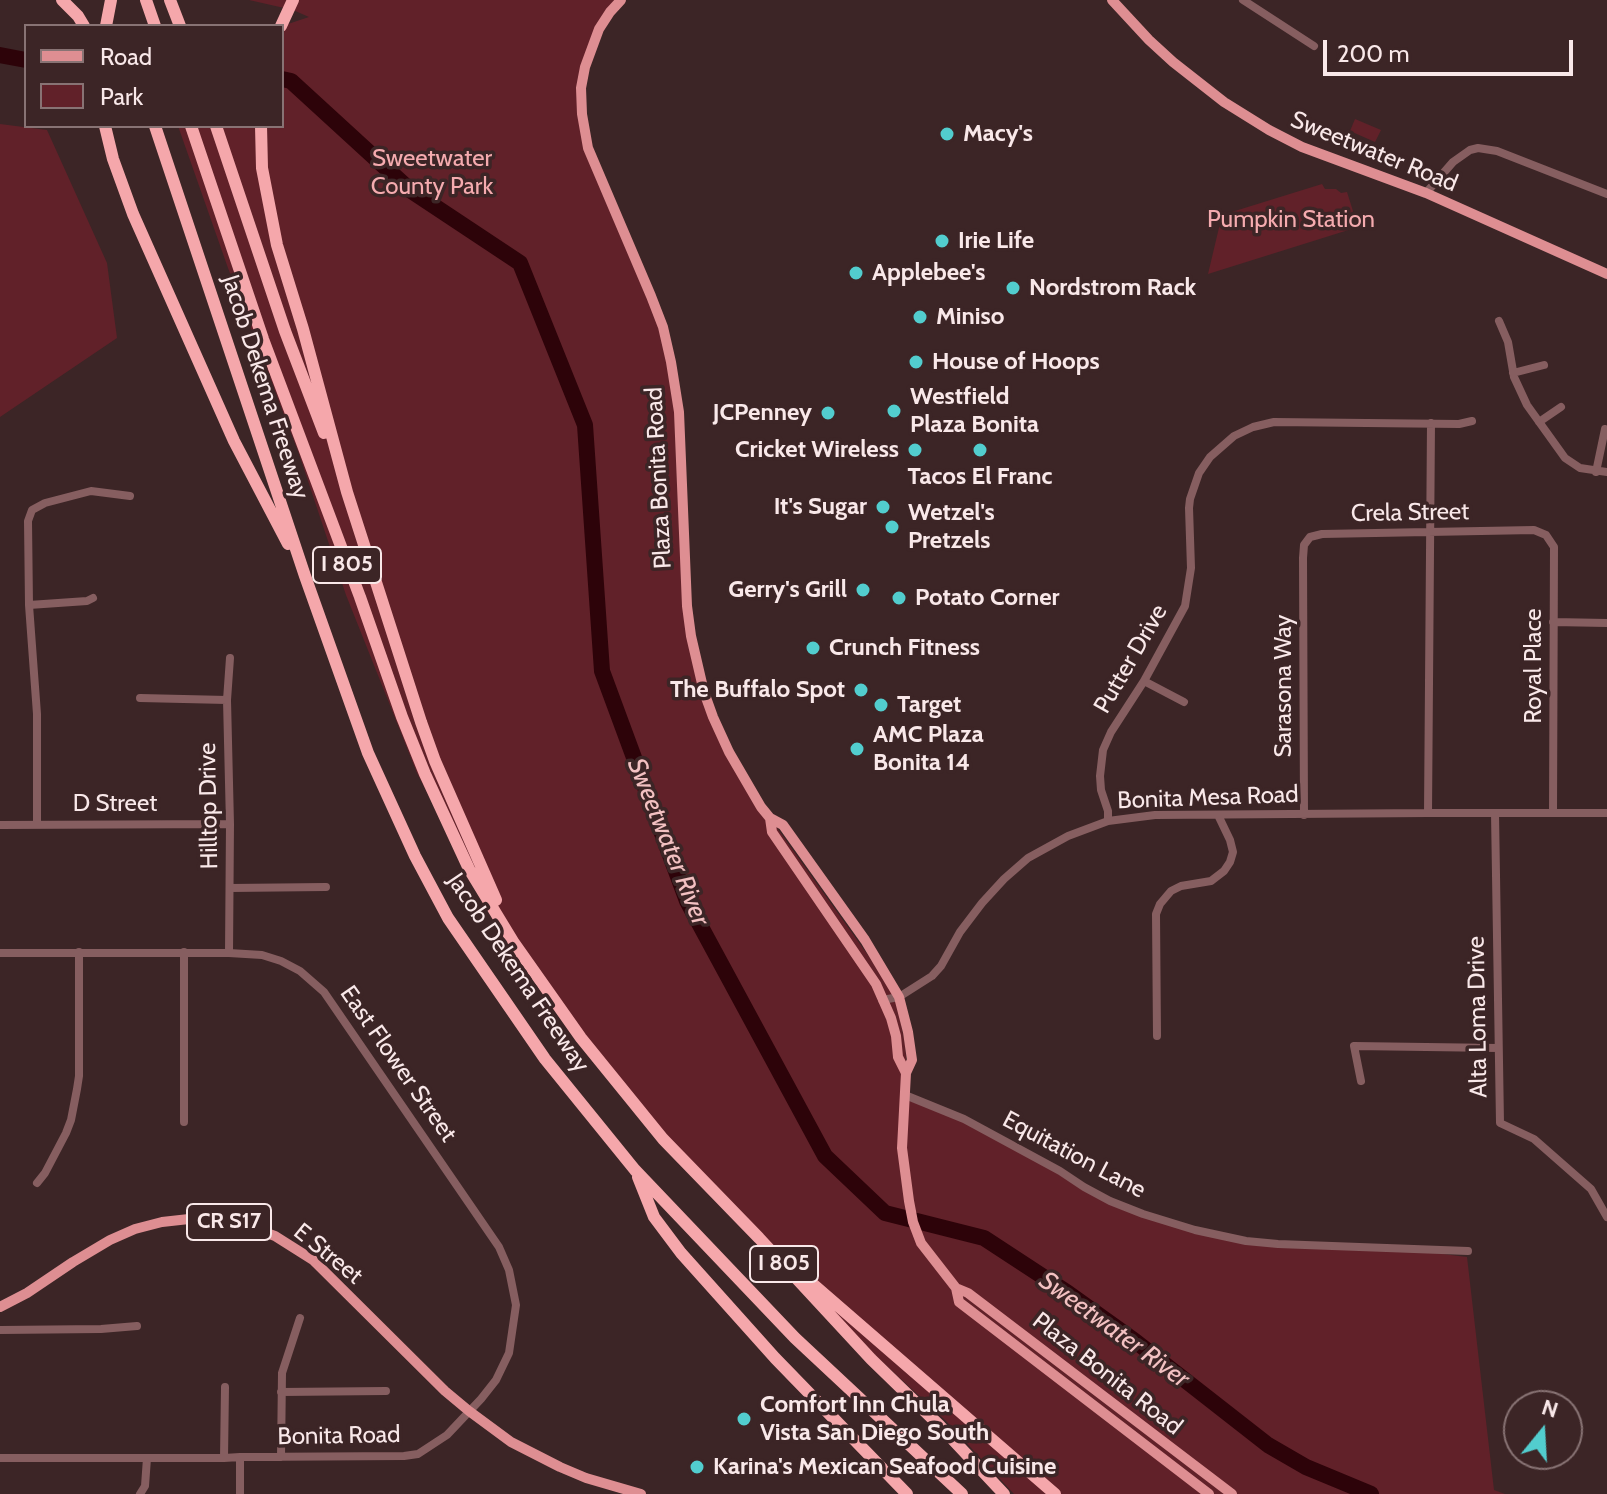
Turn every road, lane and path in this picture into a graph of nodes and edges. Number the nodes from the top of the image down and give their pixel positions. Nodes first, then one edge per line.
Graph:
1 (62, 0) edge
2 (109, 0) edge
3 (146, 0) edge
4 (170, 0) edge
5 (621, 0) edge
6 (1112, 0) edge
7 (1243, 0) edge
8 (292, 1) edge
9 (83, 24) edge
10 (106, 24) edge
11 (115, 24) edge
12 (154, 24) edge
13 (179, 24) edge
14 (282, 24) edge
15 (1314, 46) dead end
16 (105, 128) edge
17 (153, 128) edge
18 (192, 128) edge
19 (217, 128) edge
20 (261, 128) edge
21 (1426, 193) junction
22 (1607, 194) edge
23 (1607, 272) edge
24 (1499, 321) dead end
25 (1544, 365) dead end
26 (1513, 373) junction
27 (1561, 407) dead end
28 (1472, 421) dead end
29 (1539, 422) junction
30 (1431, 423) junction
31 (1605, 429) edge
32 (1596, 472) junction
33 (1607, 472) edge
34 (347, 492) junction
35 (130, 496) dead end
36 (1534, 530) joint
37 (1431, 533) junction
38 (1303, 558) joint
39 (305, 576) junction
40 (93, 598) dead end
41 (29, 605) junction
42 (1553, 622) junction
43 (1607, 623) edge
44 (230, 658) dead end
45 (1144, 681) junction
46 (140, 698) dead end
47 (227, 700) junction
48 (1184, 702) dead end
49 (1428, 813) junction
50 (1495, 813) junction
51 (1553, 813) junction
52 (1607, 813) edge
53 (1218, 815) junction
54 (1304, 815) junction
55 (770, 818) junction
56 (1108, 821) junction
57 (37, 824) junction
58 (230, 824) junction
59 (0, 825) edge
60 (326, 887) dead end
61 (230, 888) junction
62 (514, 943) junction
63 (79, 952) junction
64 (184, 952) junction
65 (0, 953) edge
66 (229, 953) junction
67 (899, 997) junction
68 (882, 1000) junction
69 (1157, 1036) dead end
70 (1498, 1048) junction
71 (906, 1073) junction
72 (1361, 1081) dead end
73 (905, 1095) junction
74 (184, 1122) dead end
75 (635, 1170) junction
76 (37, 1183) dead end
77 (1607, 1217) edge
78 (759, 1238) junction
79 (1468, 1251) dead end
80 (956, 1288) junction
81 (0, 1307) edge
82 (300, 1318) dead end
83 (137, 1326) dead end
84 (0, 1330) edge
85 (225, 1387) dead end
86 (386, 1391) dead end
87 (281, 1392) junction
88 (469, 1411) junction
89 (240, 1457) junction
90 (281, 1457) junction
91 (0, 1458) edge
92 (147, 1458) junction
93 (224, 1458) junction
94 (608, 1490) edge
95 (140, 1494) edge
96 (240, 1494) edge
97 (641, 1494) edge
98 (907, 1494) edge
99 (962, 1494) edge
100 (1004, 1494) edge
101 (1055, 1494) edge
102 (1209, 1494) edge
103 (1232, 1494) edge

1 - 9 highway
2 - 10 highway, bridge
2 - 11 highway, bridge
3 - 12 highway
4 - 13 highway
5 - 55 main road, Plaza Bonita Road
6 - 21 main road, Sweetwater Road
7 - 15 street
8 - 14 highway
16 - 39 highway
17 - 39 highway, Jacob Dekema Freeway / I 805
18 - 62 highway, Jacob Dekema Freeway / I 805
19 - 34 highway
20 - 34 highway
21 - 22 street
21 - 23 main road, Sweetwater Road
24 - 26 street
25 - 26 street
26 - 29 street
27 - 29 street
28 - 30 street, Putter Drive
29 - 32 street
30 - 37 street
30 - 45 street, Putter Drive
31 - 32 street
32 - 33 street
34 - 62 highway
35 - 41 street
36 - 37 street, Crela Street
36 - 42 street, Royal Place
37 - 38 street, Crela Street
37 - 49 street
38 - 54 street, Sarasona Way
39 - 75 highway, Jacob Dekema Freeway / I 805
40 - 41 street
41 - 57 street
42 - 43 street
42 - 51 street, Royal Place
44 - 47 street, Hilltop Drive
45 - 48 street
45 - 56 street, Putter Drive
46 - 47 street
47 - 58 street, Hilltop Drive
49 - 50 street, Bonita Mesa Road
49 - 54 street, Bonita Mesa Road
50 - 51 street, Bonita Mesa Road
50 - 70 street, Alta Loma Drive
51 - 52 street, Bonita Mesa Road
53 - 54 street, Bonita Mesa Road
53 - 56 street, Bonita Mesa Road
53 - 69 street
55 - 67 main road, Plaza Bonita Road
55 - 68 main road, Plaza Bonita Road
56 - 67 street, Bonita Mesa Road
57 - 58 street, D Street
57 - 59 street, D Street
58 - 61 street, Hilltop Drive
60 - 61 street
61 - 66 street, Hilltop Drive
62 - 78 highway, Jacob Dekema Freeway / I 805
63 - 64 street, East Flower Street
63 - 65 street, East Flower Street
63 - 76 street
64 - 66 street, East Flower Street
64 - 74 street
66 - 88 street, East Flower Street
67 - 68 street, Bonita Mesa Road
67 - 71 main road, Plaza Bonita Road
68 - 71 main road, Plaza Bonita Road
70 - 72 street
70 - 77 street, Alta Loma Drive
71 - 73 main road, Plaza Bonita Road
73 - 79 street, Equitation Lane
73 - 80 main road, Plaza Bonita Road
75 - 98 highway
75 - 99 highway, Jacob Dekema Freeway / I 805
78 - 100 highway, Jacob Dekema Freeway / I 805
78 - 101 highway
80 - 102 main road, Plaza Bonita Road
80 - 103 main road, Plaza Bonita Road
81 - 88 main road, E Street / CR S17
82 - 87 street
83 - 84 street
85 - 93 street
86 - 87 street
87 - 90 street
88 - 90 street, Bonita Road
88 - 94 main road, CR S17
89 - 90 street, Bonita Road
89 - 93 street, Bonita Road
89 - 96 street
91 - 92 street, Bonita Road
92 - 93 street, Bonita Road
92 - 95 street
94 - 97 main road, CR S17

